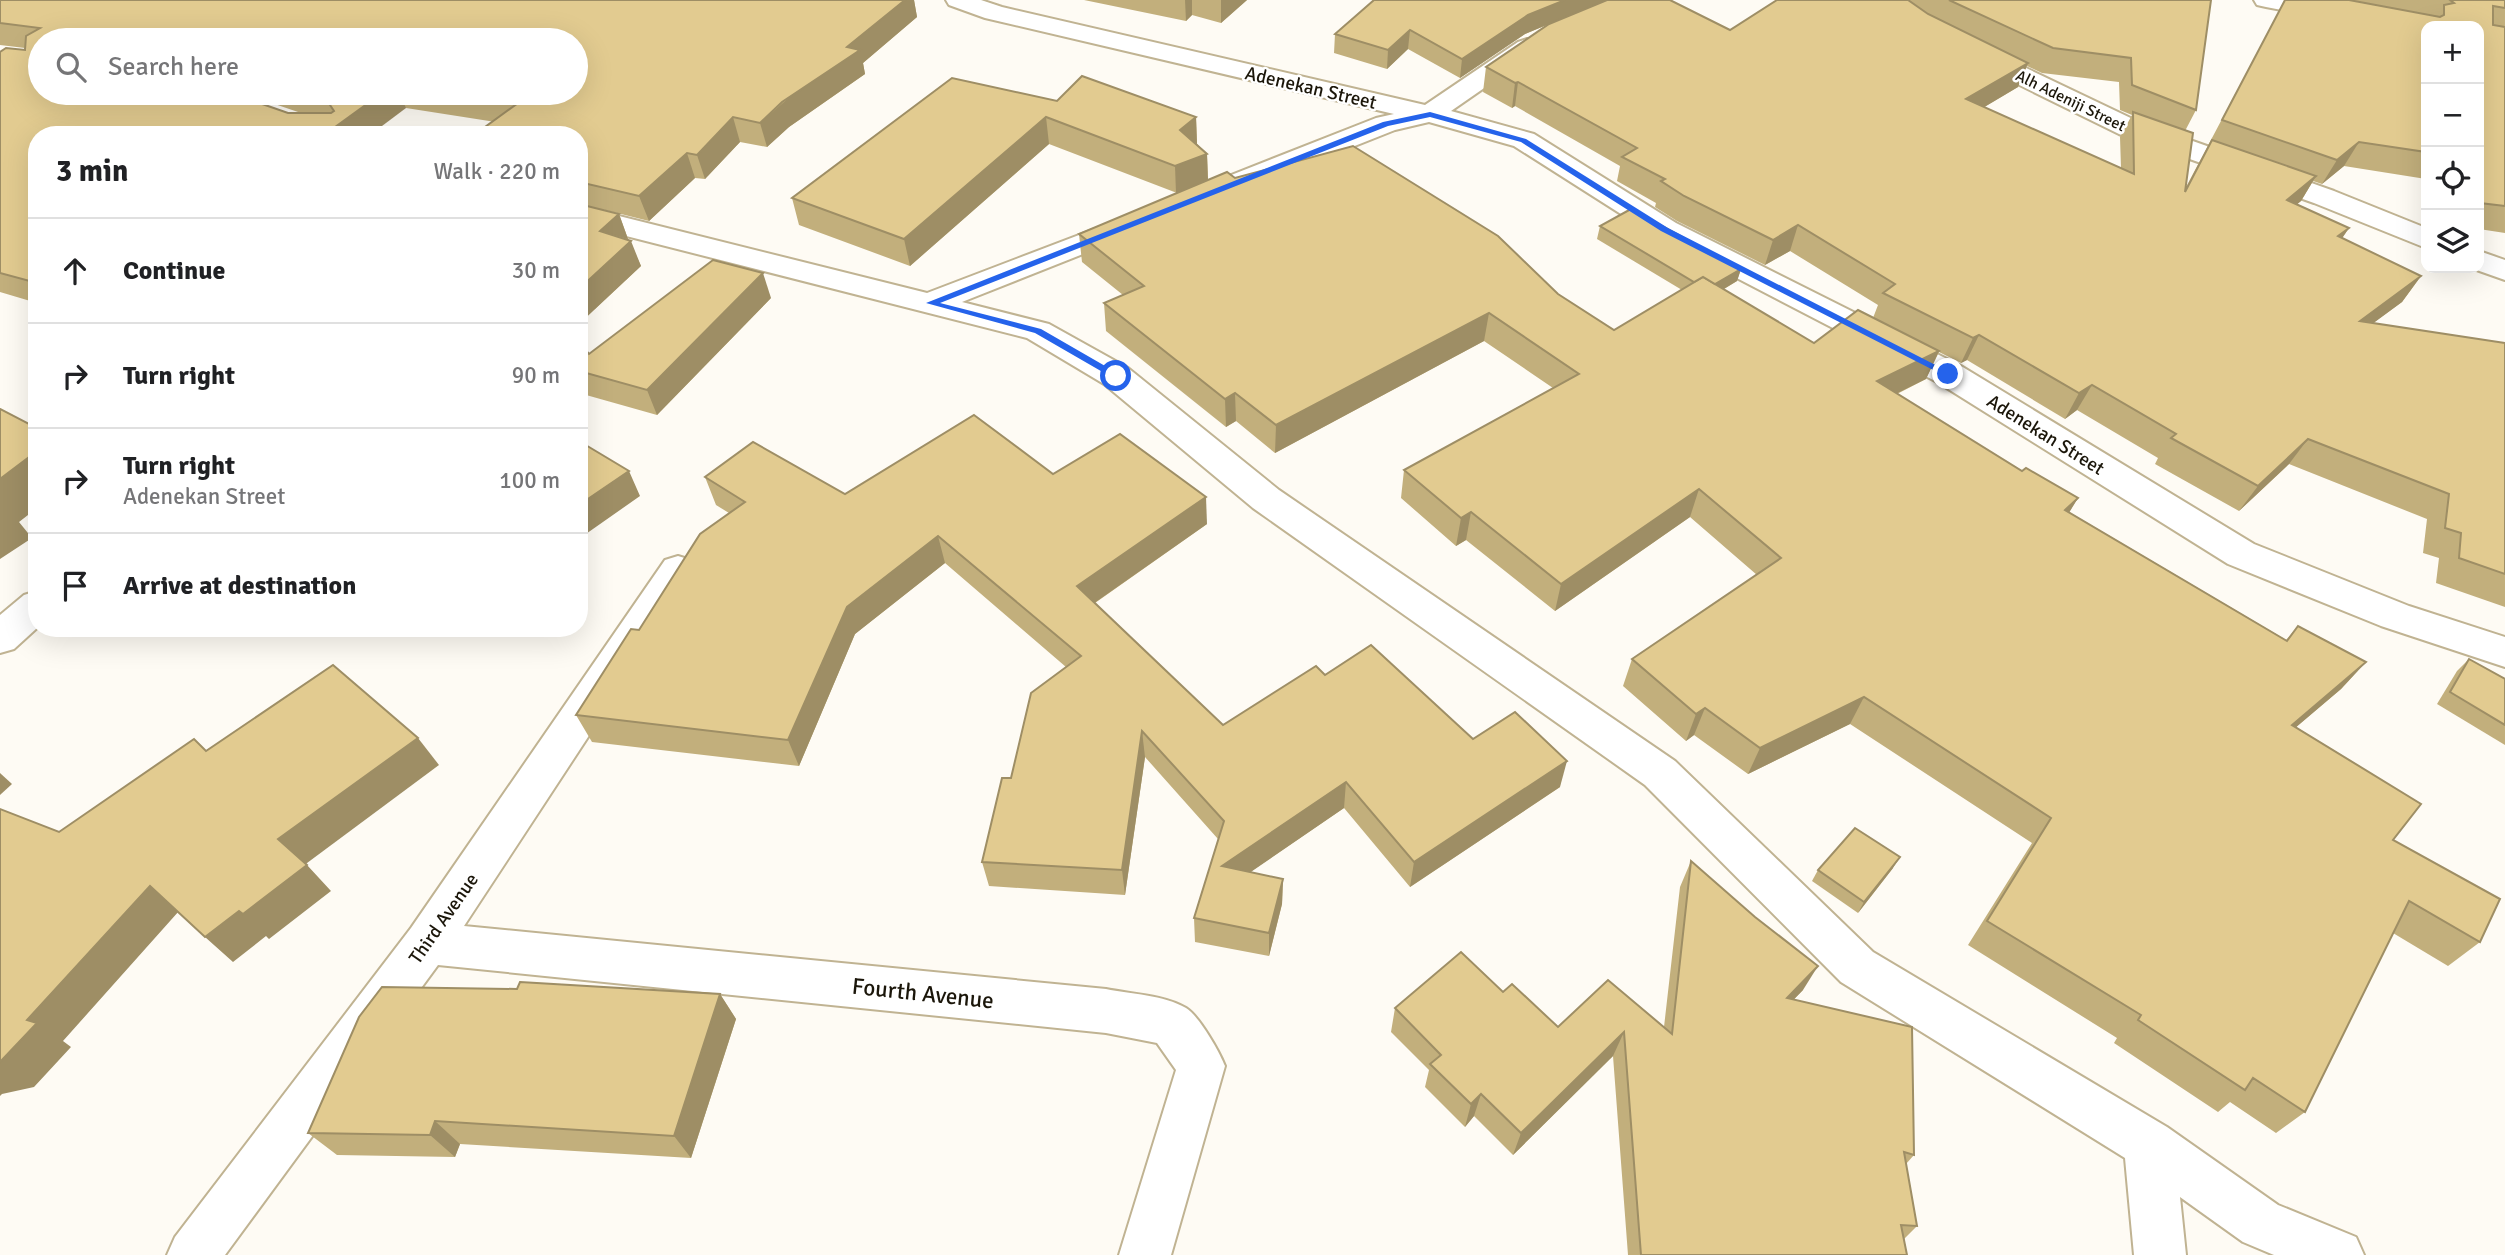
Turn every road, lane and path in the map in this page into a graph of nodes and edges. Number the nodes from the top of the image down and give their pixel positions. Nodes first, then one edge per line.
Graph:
1 (958, 0) edge
2 (1883, 0) edge
3 (2266, 0) edge
4 (2421, 29) edge
5 (1546, 37) edge
6 (1430, 114) junction
7 (1204, 196) edge
8 (1152, 216) edge
9 (588, 217) edge
10 (2421, 237) edge
11 (2484, 262) edge
12 (2505, 271) edge
13 (931, 303) junction
14 (678, 570) edge
15 (28, 613) edge
16 (0, 638) edge
17 (2505, 652) edge
18 (427, 943) junction
19 (2150, 1144) junction
20 (193, 1255) edge
21 (1144, 1255) edge
22 (2160, 1255) edge
23 (2338, 1255) edge

1 - 6 street, Adenekan Street
2 - 10 street, Alh Adeniji Street
3 - 4 street
5 - 6 street
6 - 7 street
6 - 17 street, Adenekan Street
8 - 13 street
9 - 13 street
11 - 12 street
13 - 19 street
14 - 18 street, Third Avenue
15 - 16 street
18 - 20 street, Third Avenue
18 - 21 street, Fourth Avenue
19 - 22 street
19 - 23 street

